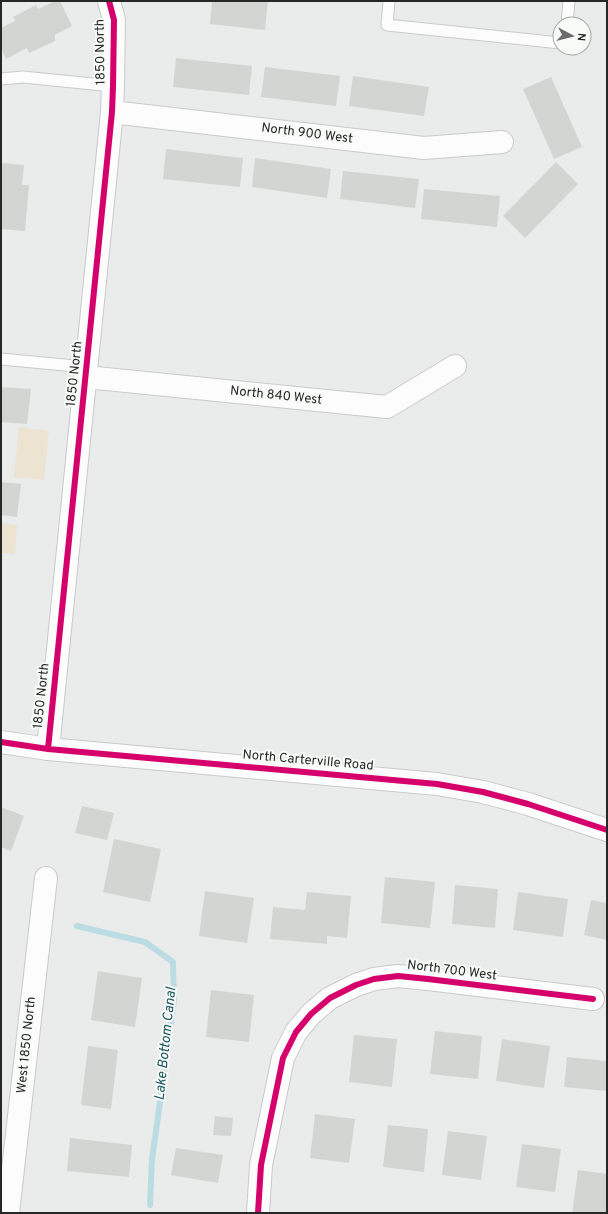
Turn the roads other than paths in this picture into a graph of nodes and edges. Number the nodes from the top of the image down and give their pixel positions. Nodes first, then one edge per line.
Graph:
1 (389, 1) edge
2 (569, 1) edge
3 (113, 2) edge
4 (568, 16) edge
5 (552, 42) edge
6 (1, 79) edge
7 (113, 86) junction
8 (112, 112) junction
9 (502, 142) dead end
10 (1, 359) edge
11 (455, 366) dead end
12 (86, 372) junction
13 (1, 742) edge
14 (48, 749) junction
15 (607, 830) edge
16 (46, 878) dead end
17 (593, 999) dead end
18 (8, 1213) edge
19 (258, 1213) edge

1 - 5 lane
2 - 4 lane
3 - 7 street, 1850 North
6 - 7 lane
7 - 8 street, 1850 North
8 - 9 street, North 900 West
8 - 12 street, 1850 North
10 - 12 lane
11 - 12 street, North 840 West
12 - 14 street, 1850 North
13 - 14 street, North Carterville Road
14 - 15 street, North Carterville Road
16 - 18 street, West 1850 North
17 - 19 street, North 700 West

